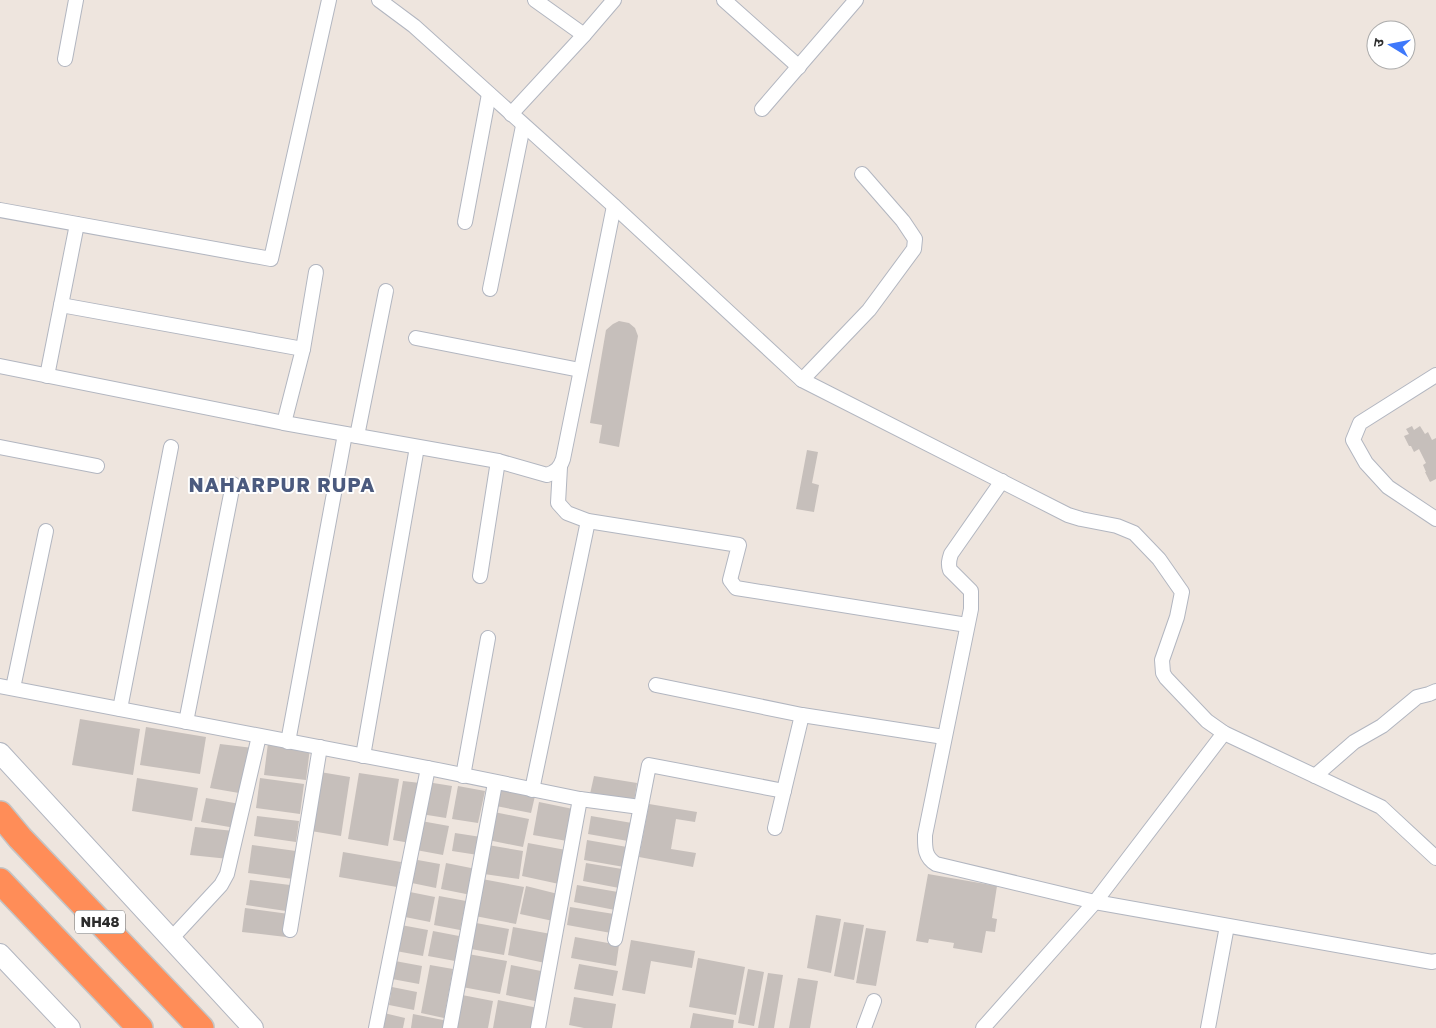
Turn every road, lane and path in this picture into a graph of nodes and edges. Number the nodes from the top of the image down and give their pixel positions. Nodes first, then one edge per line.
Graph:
1 (76, 0) edge
2 (329, 0) edge
3 (379, 0) edge
4 (535, 0) edge
5 (614, 0) edge
6 (724, 0) edge
7 (856, 0) edge
8 (584, 35) junction
9 (65, 59) dead end
10 (799, 66) junction
11 (489, 94) junction
12 (762, 110) dead end
13 (512, 114) junction
14 (523, 126) junction
15 (862, 174) dead end
16 (614, 206) junction
17 (0, 210) edge
18 (465, 222) dead end
19 (76, 224) junction
20 (316, 272) dead end
21 (490, 289) dead end
22 (386, 291) dead end
23 (61, 305) junction
24 (416, 338) dead end
25 (303, 349) junction
26 (0, 366) edge
27 (580, 370) junction
28 (1436, 375) edge
29 (47, 376) junction
30 (802, 380) junction
31 (284, 423) junction
32 (351, 435) junction
33 (0, 447) edge
34 (171, 447) dead end
35 (416, 447) junction
36 (498, 461) junction
37 (97, 466) dead end
38 (560, 467) junction
39 (1002, 481) junction
40 (233, 484) dead end
41 (1436, 519) edge
42 (588, 521) junction
43 (46, 531) dead end
44 (480, 576) dead end
45 (967, 625) junction
46 (488, 638) dead end
47 (656, 685) dead end
48 (6, 687) edge
49 (1436, 691) edge
50 (120, 709) junction
51 (802, 715) junction
52 (186, 722) junction
53 (1224, 733) junction
54 (259, 736) junction
55 (944, 737) junction
56 (288, 742) junction
57 (320, 747) junction
58 (0, 753) edge
59 (363, 756) junction
60 (428, 768) junction
61 (463, 776) junction
62 (1316, 776) junction
63 (495, 782) junction
64 (532, 790) junction
65 (784, 791) junction
66 (580, 799) junction
67 (640, 807) junction
68 (0, 814) edge
69 (775, 828) dead end
70 (1436, 858) edge
71 (0, 881) edge
72 (1095, 902) junction
73 (1227, 926) junction
74 (290, 930) dead end
75 (171, 939) junction
76 (614, 939) dead end
77 (0, 954) edge
78 (1436, 961) edge
79 (874, 1001) dead end
80 (70, 1028) edge
81 (140, 1028) edge
82 (202, 1028) edge
83 (253, 1028) edge
84 (376, 1028) edge
85 (450, 1028) edge
86 (538, 1028) edge
87 (864, 1028) edge
88 (983, 1028) edge
89 (1208, 1028) edge

1 - 9 street
2 - 19 street
3 - 11 street
4 - 8 street
5 - 8 street
6 - 10 street
7 - 10 street
8 - 13 street
10 - 12 street
11 - 13 street
11 - 18 street
13 - 14 street
14 - 16 street
14 - 21 street
15 - 30 street
16 - 27 street
16 - 30 street
17 - 19 street
19 - 23 street
20 - 25 street
22 - 32 street
23 - 25 street
23 - 29 street
24 - 27 street
25 - 31 street
26 - 29 street
27 - 38 street
28 - 41 street
29 - 31 street
30 - 39 street
31 - 32 street
32 - 35 street
32 - 56 street
33 - 37 street
34 - 50 street
35 - 36 street
35 - 59 street
36 - 38 street
36 - 44 street
38 - 42 street
39 - 45 street
39 - 53 street
40 - 52 street
42 - 45 street
42 - 64 street
43 - 48 street
45 - 55 street
46 - 61 street
47 - 51 street
48 - 50 street
49 - 62 street
50 - 52 street
51 - 55 street
51 - 65 street
52 - 54 street
53 - 62 street
53 - 72 street
54 - 56 street
54 - 75 street
55 - 72 street
56 - 57 street
57 - 59 street
57 - 74 street
58 - 75 main road
59 - 60 street
60 - 61 street
60 - 84 street
61 - 63 street
62 - 70 street
63 - 64 street
63 - 85 street
64 - 66 street
65 - 67 street
65 - 69 street
66 - 67 street
66 - 86 street
67 - 76 street
68 - 82 highway, NH48
71 - 81 highway, NH48
72 - 73 street
72 - 88 street
73 - 78 street
73 - 89 street
75 - 83 main road
77 - 80 main road
79 - 87 street

